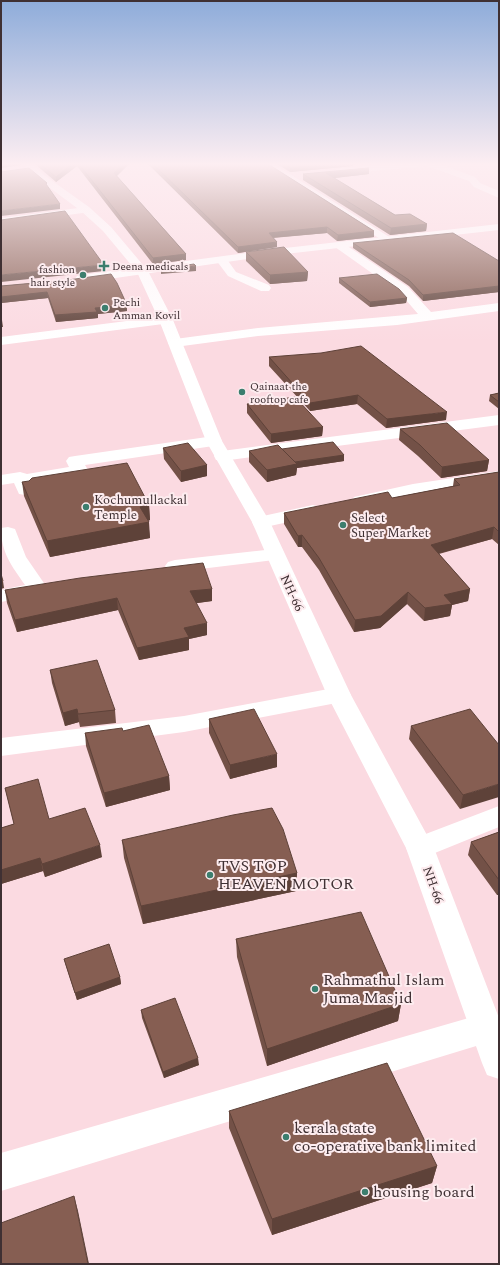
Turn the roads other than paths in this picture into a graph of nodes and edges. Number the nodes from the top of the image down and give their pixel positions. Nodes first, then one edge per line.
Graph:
1 (100, 223) edge
2 (362, 223) edge
3 (499, 227) edge
4 (389, 240) junction
5 (339, 245) junction
6 (222, 260) junction
7 (142, 271) junction
8 (69, 280) edge
9 (266, 288) dead end
10 (499, 307) edge
11 (427, 316) junction
12 (166, 320) junction
13 (1, 341) edge
14 (175, 343) junction
15 (499, 420) edge
16 (218, 448) junction
17 (499, 476) edge
18 (1, 480) edge
19 (261, 522) junction
20 (1, 534) edge
21 (275, 555) junction
22 (154, 569) edge
23 (1, 596) edge
24 (339, 695) junction
25 (1, 747) edge
26 (499, 816) edge
27 (420, 848) junction
28 (486, 1028) junction
29 (499, 1063) edge
30 (1, 1172) edge

1 - 7 street, NH-66
2 - 4 street
3 - 4 street
4 - 5 street
5 - 6 street
5 - 11 street
6 - 7 street
6 - 9 street
7 - 8 street
7 - 12 street, NH-66
10 - 11 street
11 - 14 street
12 - 13 street
12 - 14 street, NH-66
14 - 16 street, NH-66
15 - 16 street
16 - 18 street
16 - 19 street, NH-66
17 - 19 street
19 - 21 street, NH-66
20 - 23 street
21 - 22 street
21 - 24 street, NH-66
24 - 25 street
24 - 27 street, NH-66
26 - 27 street
27 - 28 street, NH-66
28 - 29 street, NH-66
28 - 30 street

